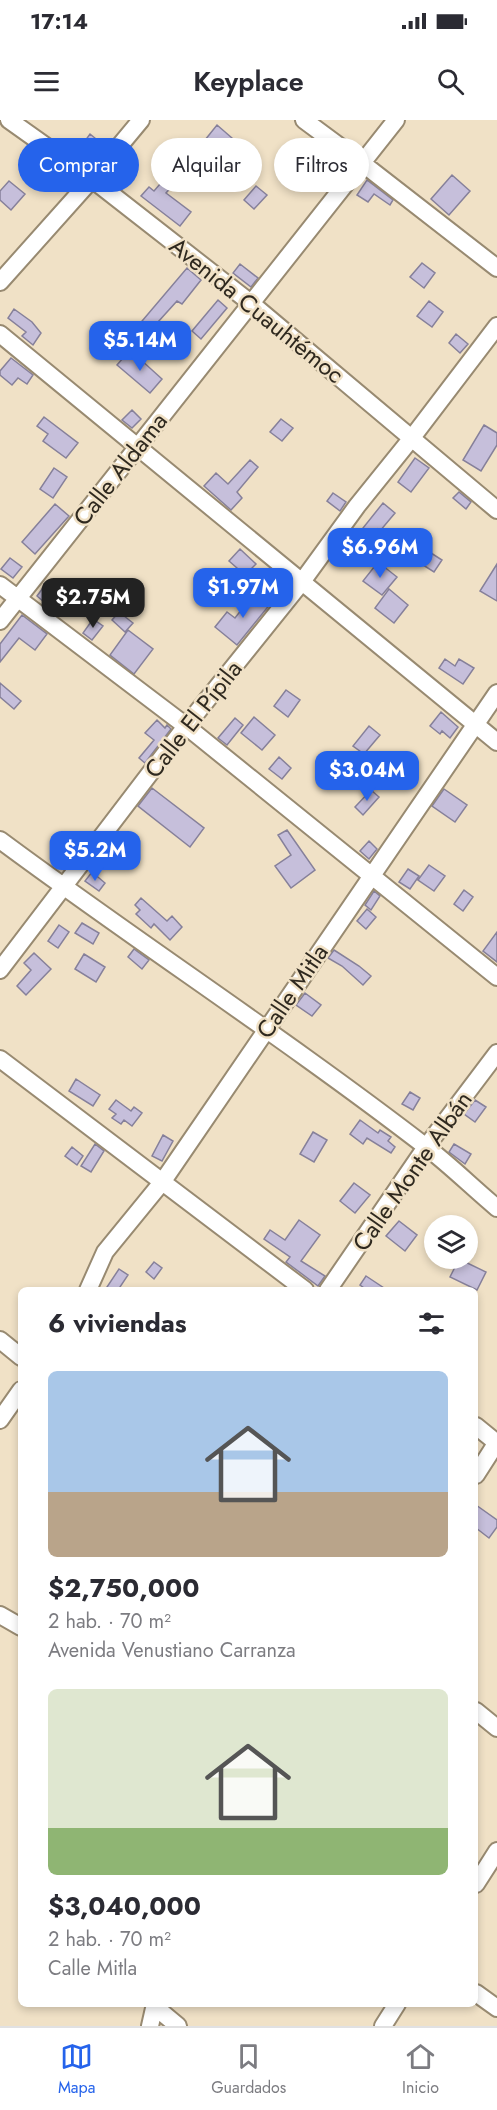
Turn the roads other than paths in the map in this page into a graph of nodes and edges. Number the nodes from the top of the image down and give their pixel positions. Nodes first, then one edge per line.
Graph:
1 (9, 120) edge
2 (141, 120) edge
3 (304, 120) edge
4 (396, 120) edge
5 (34, 138) edge
6 (126, 138) edge
7 (328, 138) edge
8 (369, 154) edge
9 (369, 168) edge
10 (80, 192) edge
11 (109, 192) edge
12 (339, 192) edge
13 (497, 268) edge
14 (0, 282) edge
15 (252, 304) junction
16 (497, 326) edge
17 (0, 334) edge
18 (411, 439) junction
19 (137, 447) junction
20 (497, 510) edge
21 (301, 583) junction
22 (0, 585) edge
23 (18, 598) junction
24 (0, 621) edge
25 (497, 693) edge
26 (476, 725) junction
27 (186, 726) junction
28 (497, 742) edge
29 (0, 840) edge
30 (371, 874) junction
31 (63, 887) junction
32 (0, 970) edge
33 (497, 977) edge
34 (267, 1029) junction
35 (497, 1053) edge
36 (0, 1059) edge
37 (426, 1147) junction
38 (163, 1181) junction
39 (497, 1208) edge
40 (89, 1287) edge
41 (302, 1287) edge
42 (330, 1287) edge
43 (0, 1340) edge
44 (18, 1355) edge
45 (18, 1394) edge
46 (0, 1420) edge
47 (478, 1428) edge
48 (497, 1443) edge
49 (478, 1472) edge
50 (0, 1615) edge
51 (18, 1626) edge
52 (478, 1713) edge
53 (497, 1728) edge
54 (497, 1851) edge
55 (478, 1881) edge
56 (478, 1994) edge
57 (154, 2007) edge
58 (156, 2007) edge
59 (395, 2007) edge
60 (497, 2008) edge
61 (150, 2026) edge
62 (178, 2026) edge
63 (383, 2026) edge

1 - 5 street, Avenida Cuauhtémoc
2 - 6 street
3 - 7 street
4 - 8 street, Calle Aldama
9 - 13 street
10 - 14 street
11 - 15 street, Avenida Cuauhtémoc
12 - 15 street, Calle Aldama
15 - 18 street, Avenida Cuauhtémoc
15 - 19 street, Calle Aldama
16 - 18 street, Calle El Pípila
17 - 19 street
18 - 20 street, Avenida Cuauhtémoc
18 - 21 street, Calle El Pípila
19 - 21 street
19 - 23 street, Calle Aldama
21 - 26 street
21 - 27 street, Calle El Pípila
22 - 23 street
23 - 24 street, Calle Aldama
23 - 27 street
25 - 26 street, Calle Mitla
26 - 28 street
26 - 30 street, Calle Mitla
27 - 30 street
27 - 31 street, Calle El Pípila
29 - 31 street
30 - 33 street
30 - 34 street, Calle Mitla
31 - 32 street, Calle El Pípila
31 - 34 street
34 - 37 street
34 - 38 street, Calle Mitla
35 - 37 street, Calle Monte Albán
36 - 38 street
37 - 39 street
37 - 42 street, Calle Monte Albán
38 - 40 street, Calle Mitla
38 - 41 street
43 - 44 street
45 - 46 street
47 - 48 street
48 - 49 street
50 - 51 street
52 - 53 street
54 - 55 street
56 - 60 street
57 - 61 street
58 - 62 street
59 - 63 street

